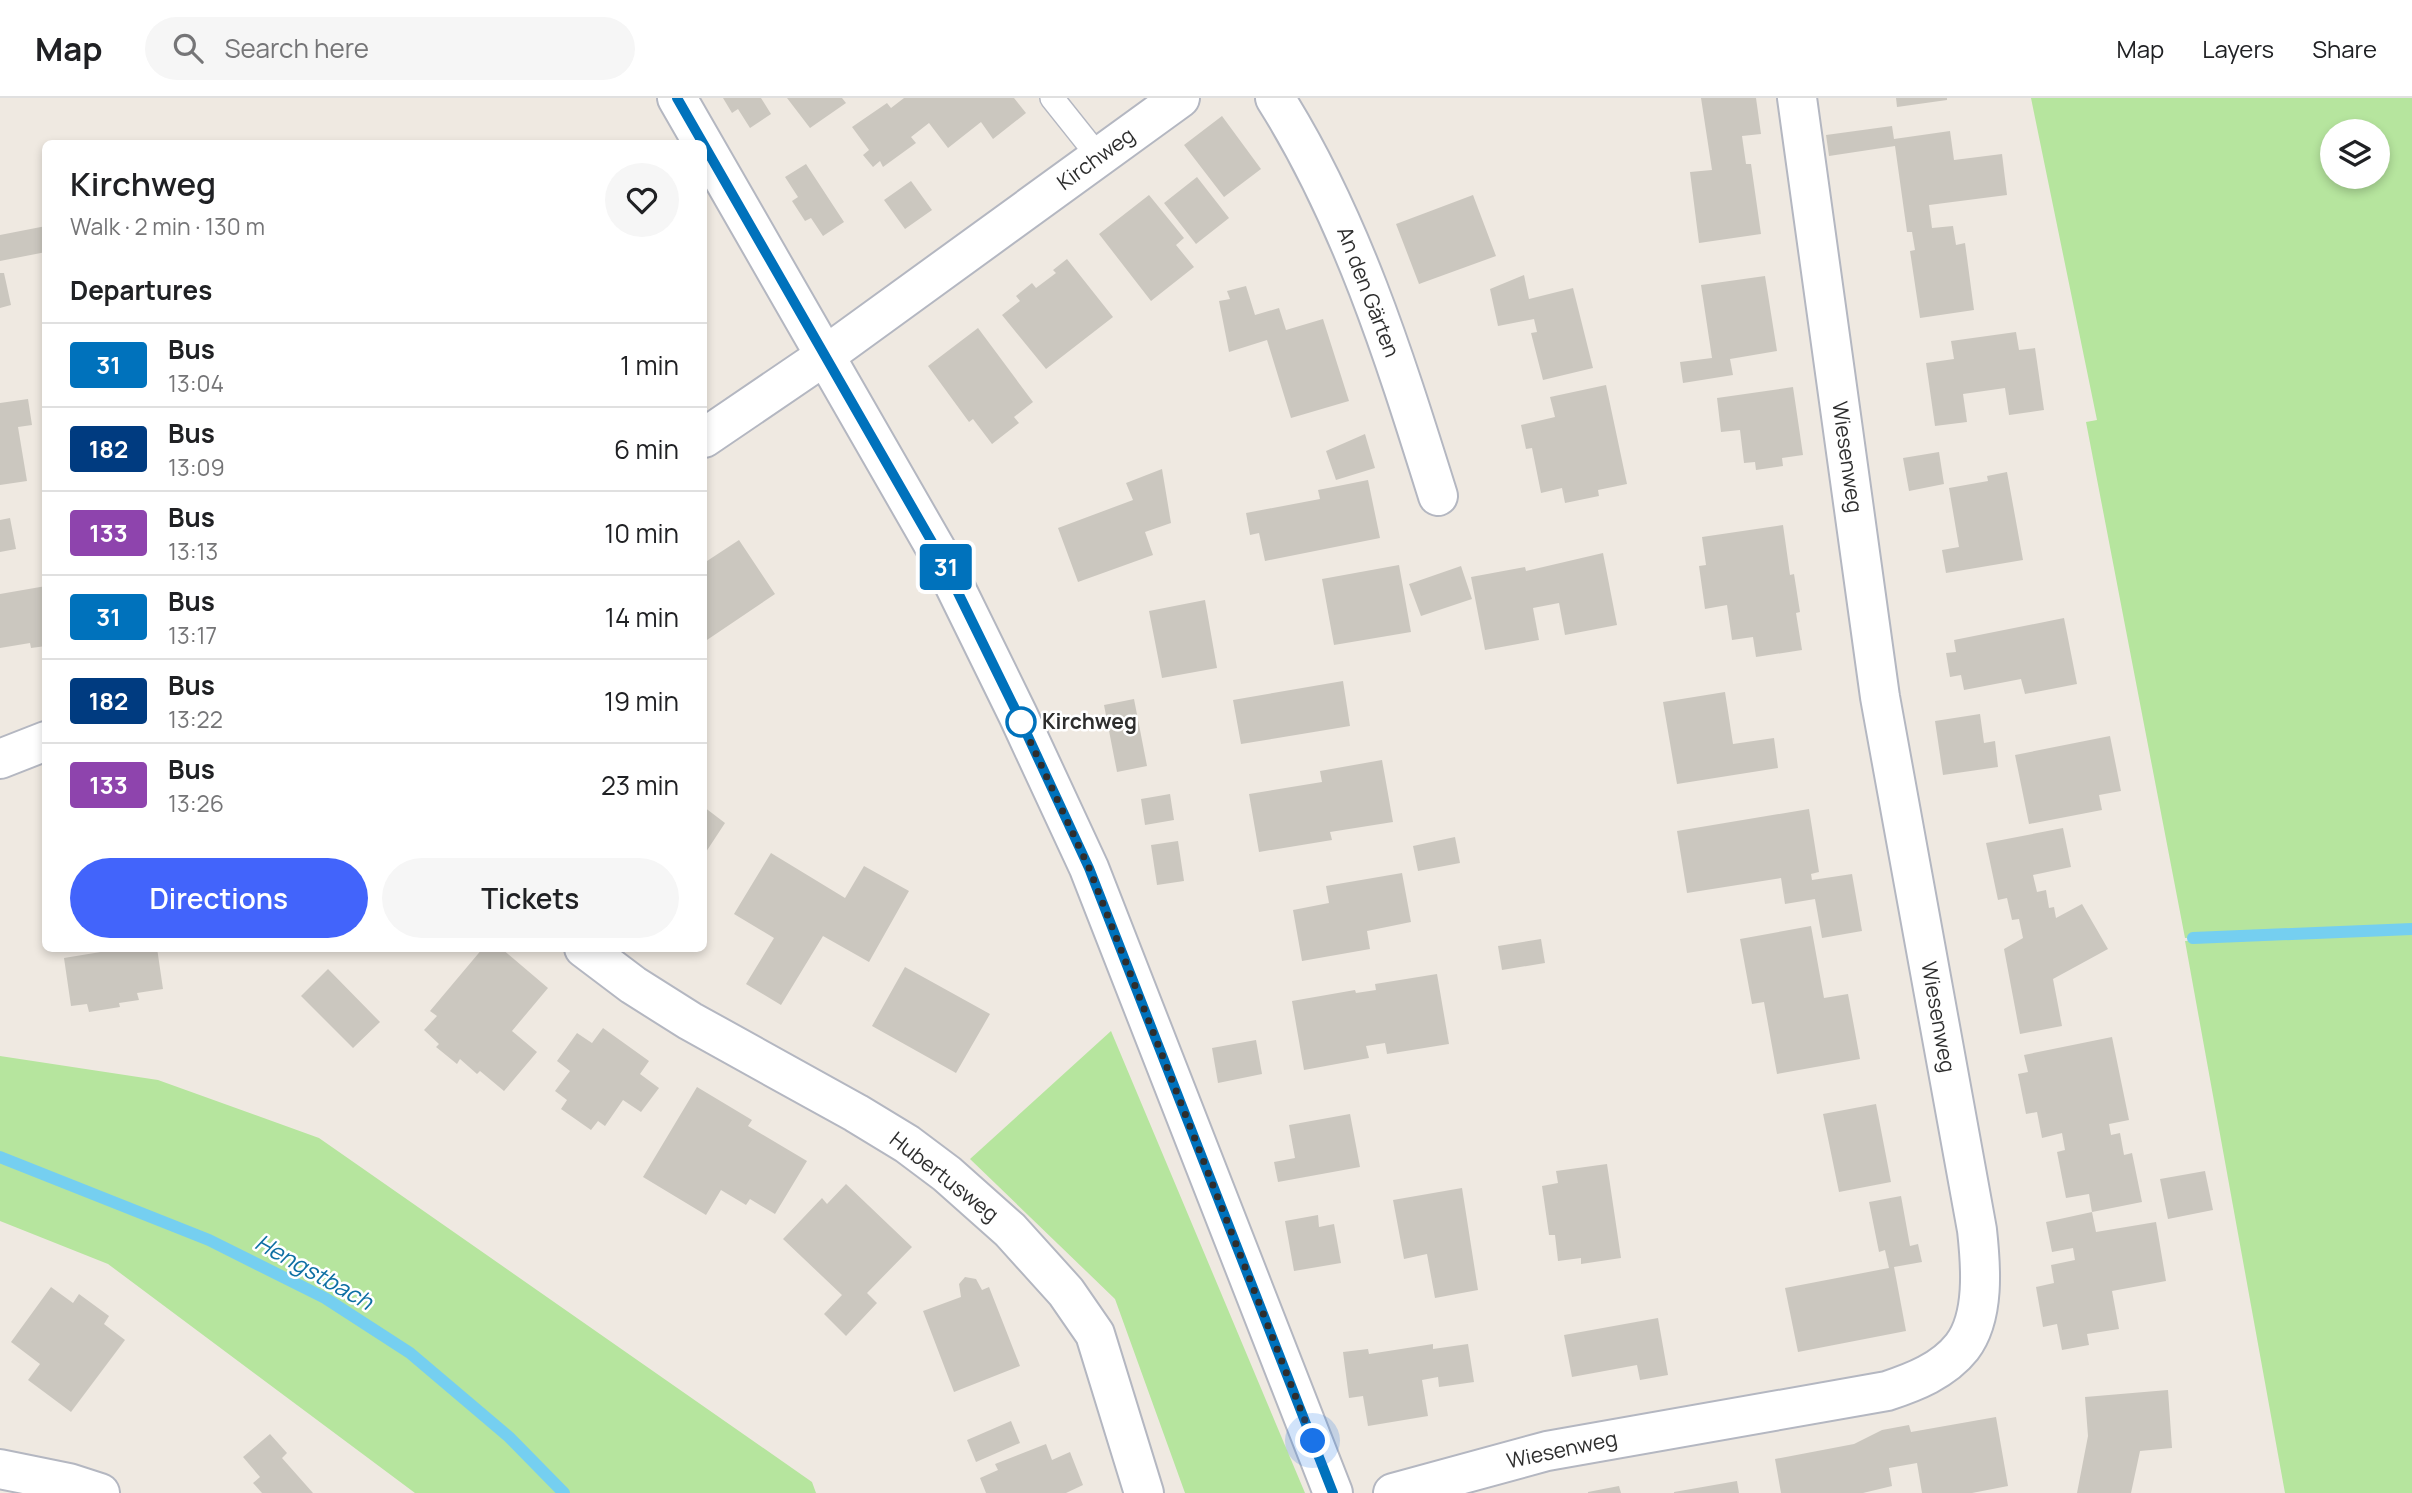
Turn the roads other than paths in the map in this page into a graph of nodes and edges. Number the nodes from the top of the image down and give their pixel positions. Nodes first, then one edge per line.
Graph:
1 (677, 98) edge
2 (1052, 98) edge
3 (1180, 98) edge
4 (1275, 98) edge
5 (1797, 98) edge
6 (701, 140) edge
7 (707, 150) edge
8 (1099, 157) junction
9 (826, 355) junction
10 (707, 436) edge
11 (1438, 496) dead end
12 (42, 743) edge
13 (0, 759) edge
14 (589, 952) edge
15 (0, 1469) edge
16 (100, 1493) edge
17 (1144, 1493) edge
18 (1333, 1493) edge
19 (1393, 1493) edge

1 - 6 street
2 - 8 lane
3 - 8 street, Kirchweg
4 - 11 street, An den Gärten
5 - 19 street, Wiesenweg
7 - 9 street
8 - 9 street, Kirchweg
9 - 10 street, Kirchweg
9 - 18 street
12 - 13 street
14 - 17 street, Hubertusweg
15 - 16 street

